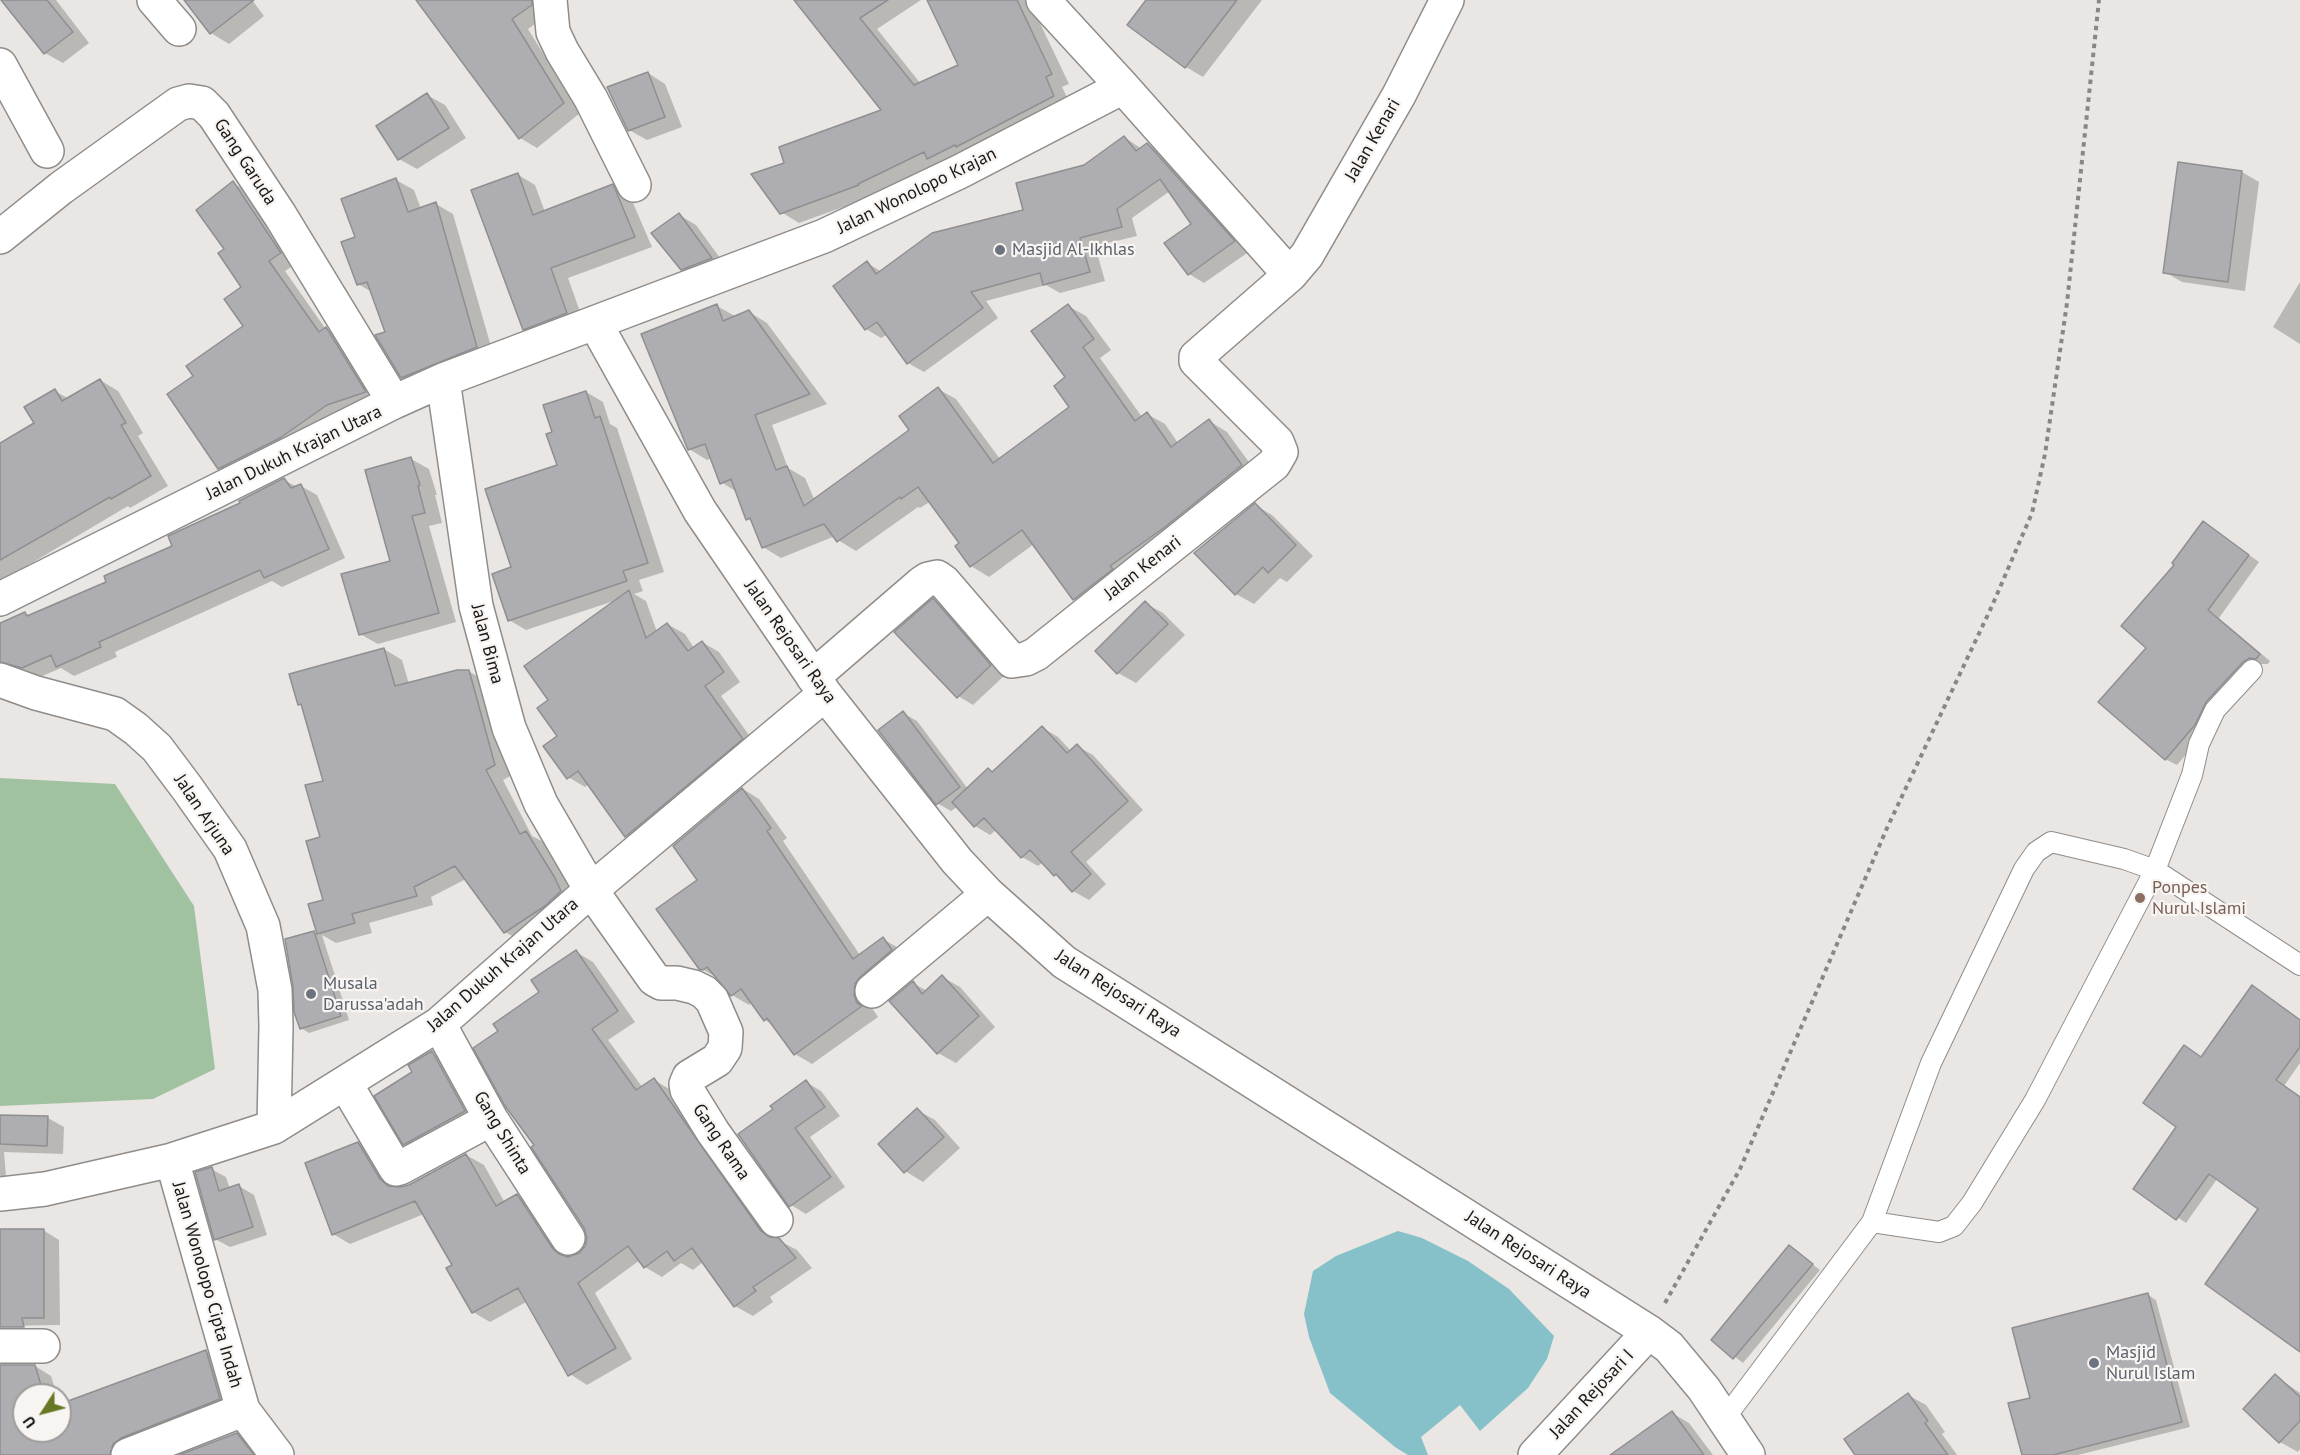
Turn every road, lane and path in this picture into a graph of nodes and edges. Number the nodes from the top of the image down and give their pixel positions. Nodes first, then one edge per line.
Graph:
1 (154, 0) edge
2 (550, 0) edge
3 (1043, 0) edge
4 (1447, 0) edge
5 (2099, 0) edge
6 (178, 29) dead end
7 (0, 65) edge
8 (1123, 87) junction
9 (47, 151) dead end
10 (634, 185) dead end
11 (0, 237) edge
12 (1290, 275) junction
13 (595, 323) junction
14 (443, 380) junction
15 (394, 402) junction
16 (0, 599) edge
17 (2252, 670) dead end
18 (0, 680) edge
19 (819, 686) junction
20 (2155, 870) junction
21 (591, 890) junction
22 (988, 894) junction
23 (2300, 965) edge
24 (872, 991) dead end
25 (439, 1024) junction
26 (345, 1083) junction
27 (491, 1119) junction
28 (274, 1127) junction
29 (172, 1160) junction
30 (0, 1194) edge
31 (776, 1220) dead end
32 (1872, 1222) junction
33 (568, 1238) dead end
34 (1649, 1332) junction
35 (0, 1346) edge
36 (42, 1346) dead end
37 (243, 1410) junction
38 (1725, 1418) junction
39 (135, 1454) edge
40 (277, 1455) edge
41 (1535, 1455) edge
42 (1748, 1455) edge

1 - 6 street
2 - 10 street
3 - 8 street
4 - 12 street, Jalan Kenari
5 - 34 path
7 - 9 street
8 - 12 street
8 - 13 street, Jalan Wonolopo Krajan
11 - 15 street, Gang Garuda
12 - 19 street, Jalan Kenari
13 - 14 street, Jalan Dukuh Krajan Utara
13 - 19 street, Jalan Rejosari Raya
14 - 15 street, Jalan Dukuh Krajan Utara
14 - 21 street, Jalan Bima
15 - 16 street, Jalan Dukuh Krajan Utara
17 - 20 lane
18 - 28 street, Jalan Arjuna
19 - 21 street, Jalan Dukuh Krajan Utara
19 - 22 street, Jalan Rejosari Raya
20 - 23 lane
20 - 32 lane
20 - 32 lane
21 - 25 street, Jalan Dukuh Krajan Utara
21 - 31 street, Gang Rama
22 - 24 street
22 - 34 street, Jalan Rejosari Raya
25 - 26 street, Jalan Dukuh Krajan Utara
25 - 27 street, Gang Shinta
26 - 27 street
26 - 28 street, Jalan Dukuh Krajan Utara
27 - 33 street, Gang Shinta
28 - 29 street, Jalan Dukuh Krajan Utara
29 - 30 street, Jalan Dukuh Krajan Utara
29 - 37 street, Jalan Wonolopo Cipta Indah
32 - 38 lane
34 - 38 street, Jalan Rejosari Raya
34 - 41 street, Jalan Rejosari I
35 - 36 street
37 - 39 street, Jalan Wonolopo Cipta Indah
37 - 40 street, Jalan Wonolopo Cipta Indah
38 - 42 street, Jalan Rejosari Raya

